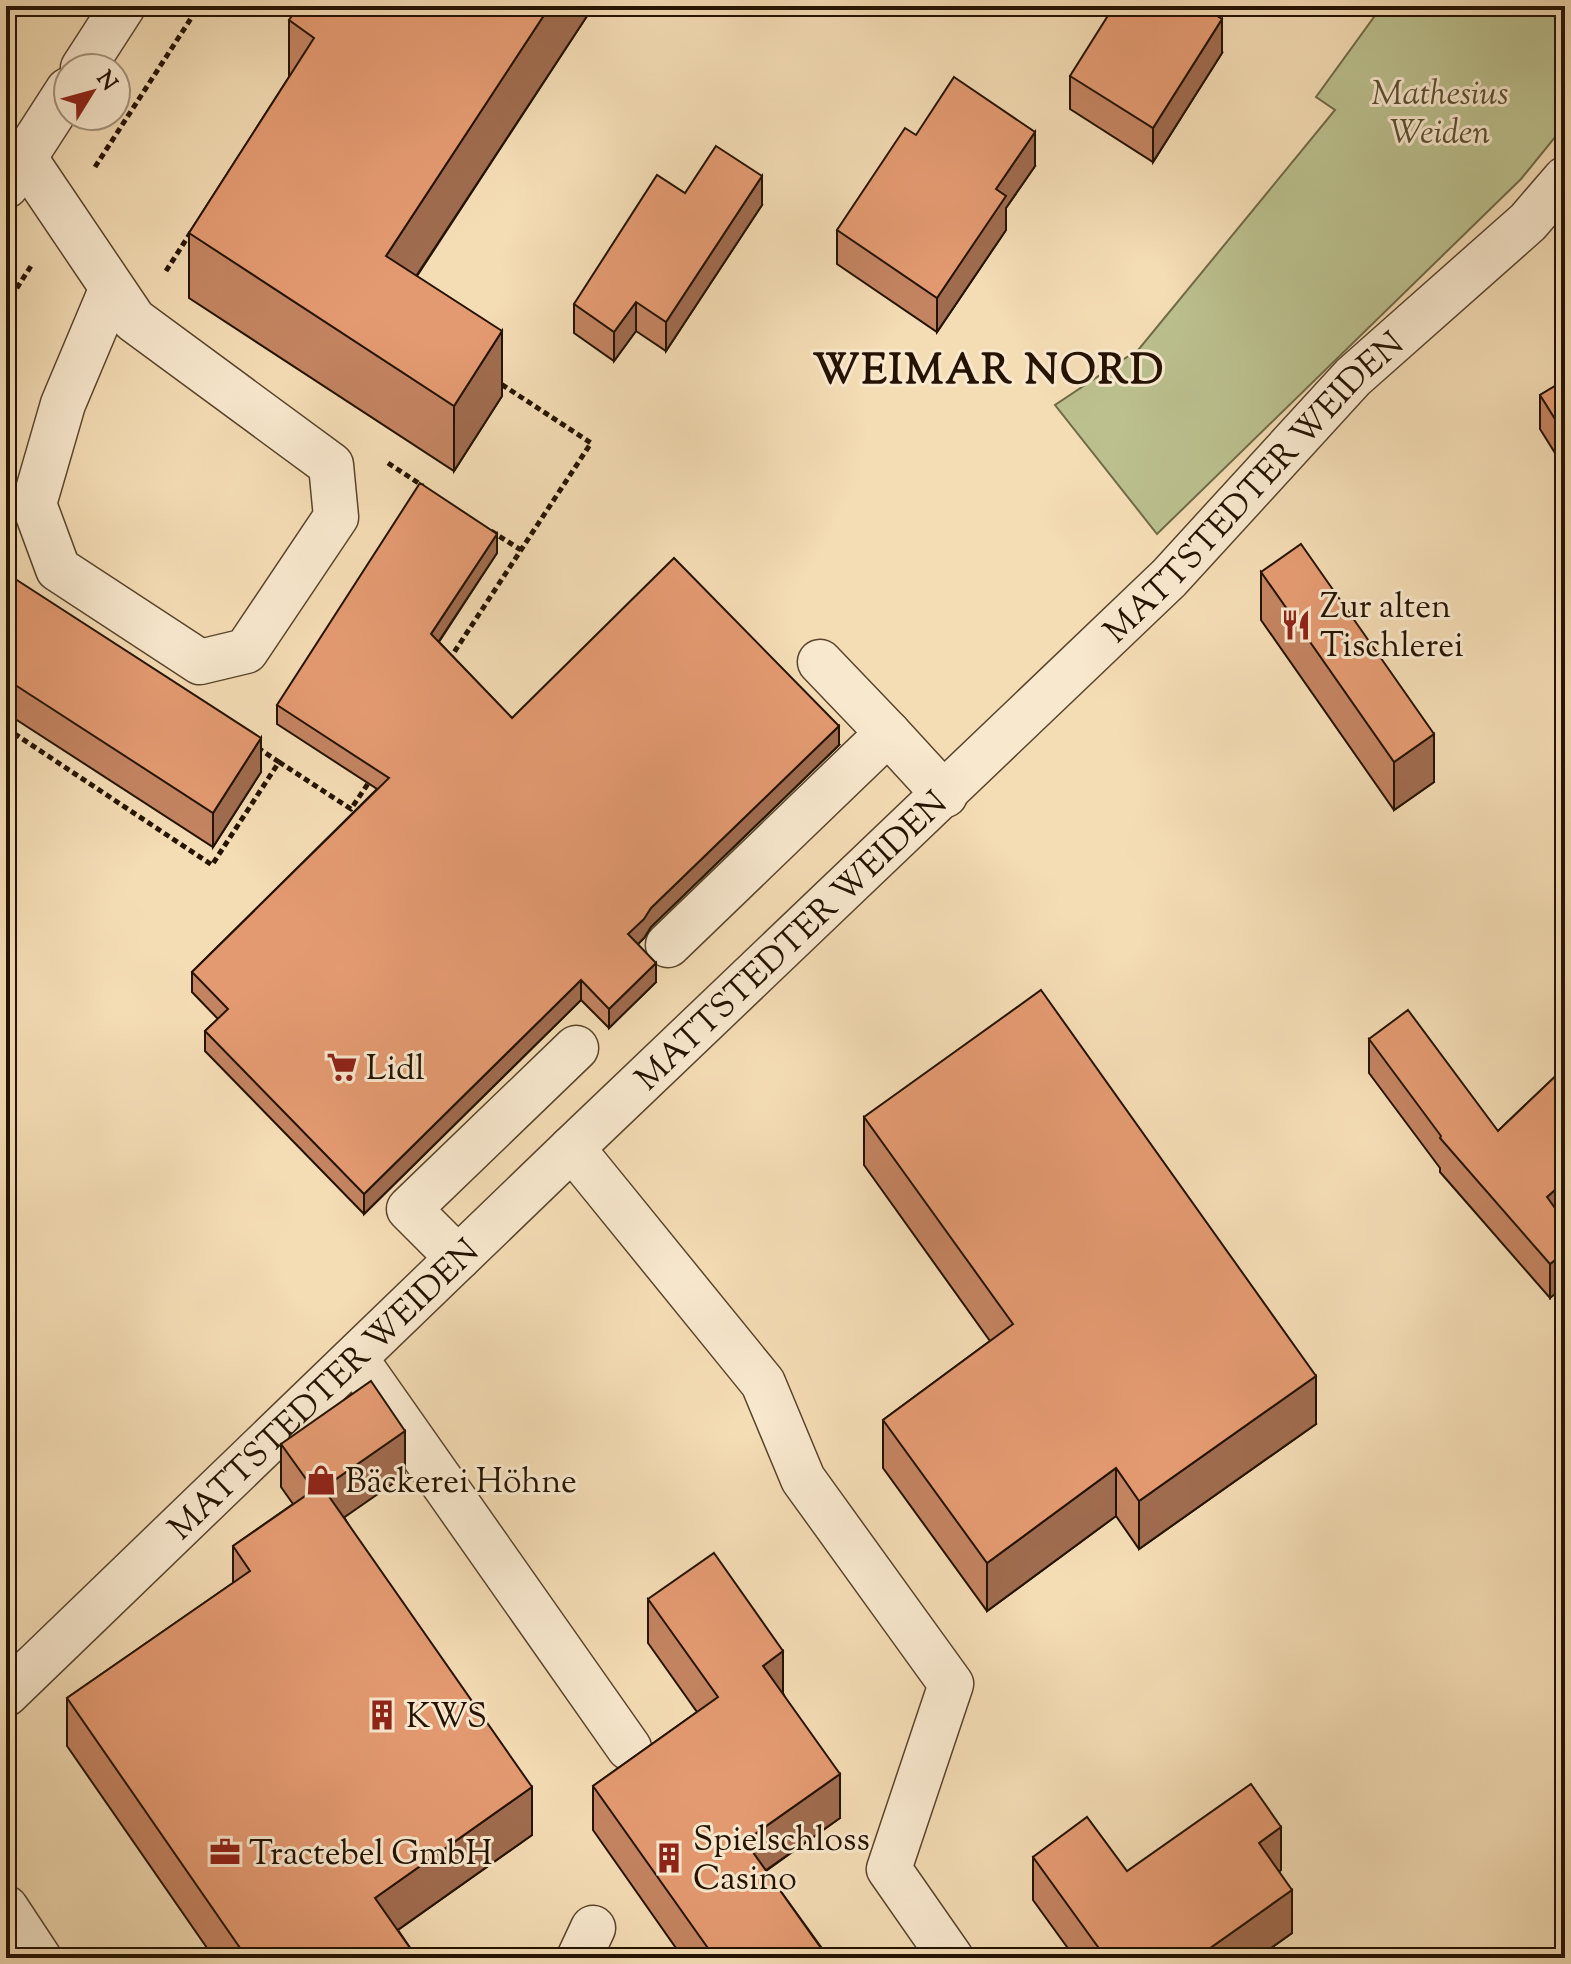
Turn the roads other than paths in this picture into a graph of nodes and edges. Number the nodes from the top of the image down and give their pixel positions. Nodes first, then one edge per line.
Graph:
1 (123, 6) edge
2 (93, 52) edge
3 (52, 115) edge
4 (15, 172) edge
5 (1565, 179) edge
6 (123, 305) junction
7 (820, 662) dead end
8 (888, 733) junction
9 (945, 795) junction
10 (668, 945) dead end
11 (576, 1048) dead end
12 (572, 1148) junction
13 (458, 1258) junction
14 (355, 1358) junction
15 (6, 1694) edge
16 (629, 1748) dead end
17 (6, 1908) edge
18 (39, 1958) edge
19 (951, 1958) edge

1 - 2 street
3 - 4 street
4 - 6 street
5 - 9 street, MATTSTEDTER WEIDEN
6 - 6 street
7 - 8 street
8 - 9 street
8 - 10 street
9 - 12 street, MATTSTEDTER WEIDEN
11 - 13 street
12 - 13 street, MATTSTEDTER WEIDEN
12 - 19 street
13 - 14 street, MATTSTEDTER WEIDEN
14 - 15 street, MATTSTEDTER WEIDEN
14 - 16 street
17 - 18 street

